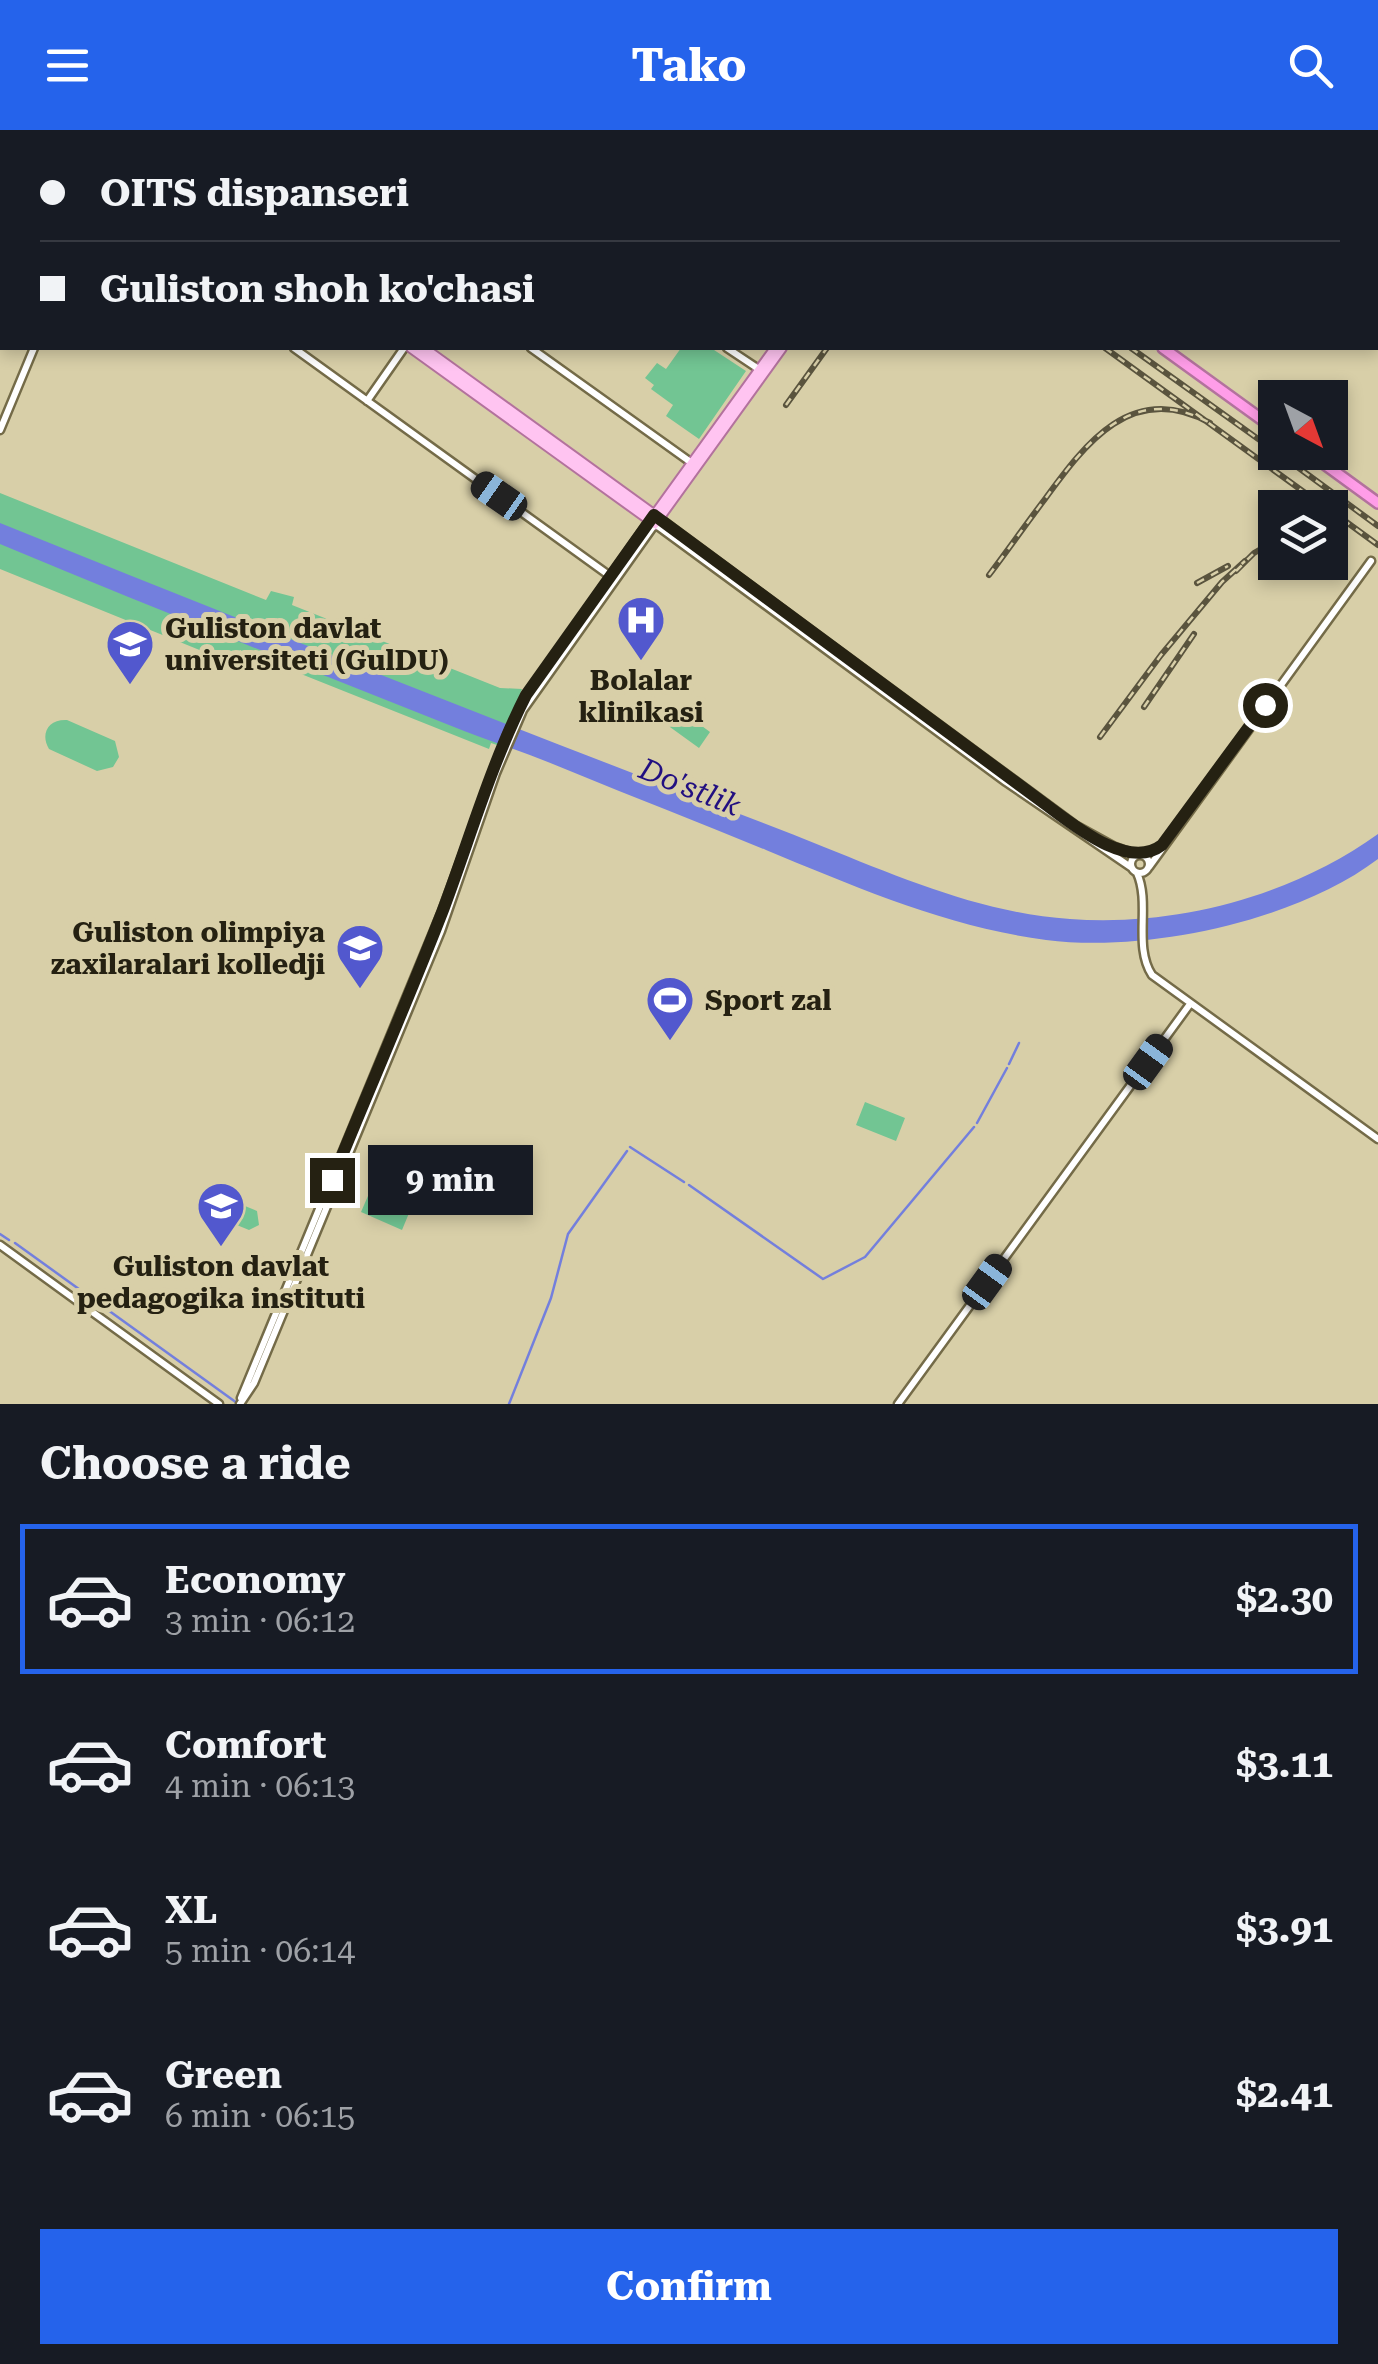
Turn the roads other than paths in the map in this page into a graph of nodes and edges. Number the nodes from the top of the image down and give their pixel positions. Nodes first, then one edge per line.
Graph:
1 (33, 350) edge
2 (297, 350) edge
3 (406, 350) edge
4 (411, 350) edge
5 (427, 350) edge
6 (534, 350) edge
7 (729, 350) edge
8 (774, 350) edge
9 (780, 350) edge
10 (1167, 350) edge
11 (1174, 350) edge
12 (762, 372) junction
13 (367, 401) junction
14 (1258, 413) edge
15 (1258, 414) edge
16 (0, 430) edge
17 (694, 465) junction
18 (1335, 470) edge
19 (1339, 470) edge
20 (1363, 489) junction
21 (1378, 500) edge
22 (644, 511) junction
23 (655, 519) junction
24 (666, 528) junction
25 (1371, 562) dead end
26 (613, 578) junction
27 (503, 750) junction
28 (1162, 845) junction
29 (1140, 855) junction
30 (1149, 868) junction
31 (1134, 871) junction
32 (1143, 890) junction
33 (1190, 1004) junction
34 (1378, 1139) edge
35 (0, 1245) edge
36 (219, 1404) edge
37 (240, 1404) edge
38 (898, 1404) edge

1 - 16 main road
2 - 13 main road
3 - 13 main road
4 - 22 main road
5 - 22 main road
6 - 17 main road
7 - 12 main road
8 - 12 main road
9 - 12 main road
10 - 15 highway
11 - 14 highway
12 - 17 main road
13 - 26 main road
17 - 23 main road
18 - 20 highway
19 - 20 highway
20 - 21 highway
22 - 23 main road
23 - 24 main road
23 - 26 main road
24 - 29 main road
24 - 31 main road
25 - 28 main road
26 - 27 main road
27 - 37 main road
27 - 37 main road
28 - 29 main road
28 - 30 main road
29 - 30 main road
29 - 31 main road
30 - 31 main road
30 - 32 main road
31 - 32 main road
32 - 33 main road
33 - 34 main road
33 - 38 main road
35 - 36 main road

